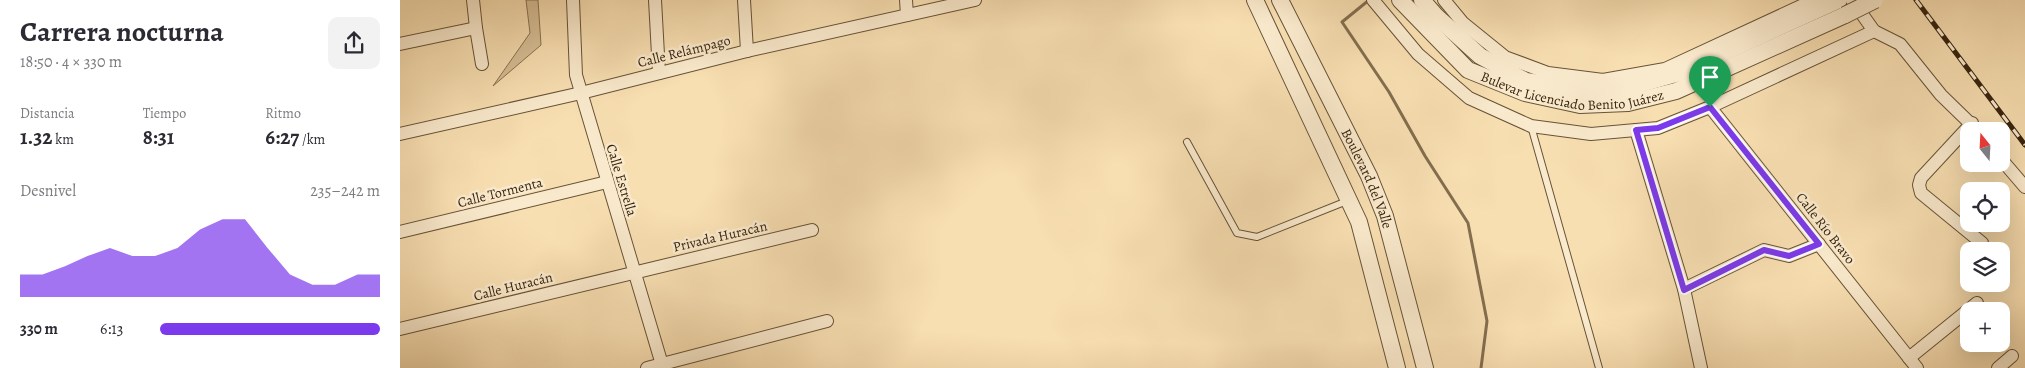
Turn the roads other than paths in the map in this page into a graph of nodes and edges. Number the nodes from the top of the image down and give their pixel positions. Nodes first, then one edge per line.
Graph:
1 (473, 0) edge
2 (572, 0) edge
3 (655, 0) edge
4 (744, 0) edge
5 (906, 0) edge
6 (975, 0) edge
7 (1255, 0) edge
8 (1280, 0) edge
9 (1373, 0) edge
10 (1400, 0) edge
11 (1422, 0) edge
12 (1444, 0) edge
13 (1814, 0) edge
14 (1875, 0) edge
15 (1844, 4) edge
16 (907, 15) junction
17 (476, 28) junction
18 (1874, 31) junction
19 (400, 44) edge
20 (747, 51) junction
21 (482, 64) dead end
22 (659, 73) junction
23 (581, 93) junction
24 (1710, 107) junction
25 (1970, 122) edge
26 (1531, 126) junction
27 (1636, 130) junction
28 (400, 134) edge
29 (1960, 141) edge
30 (1187, 142) dead end
31 (2010, 170) edge
32 (606, 182) junction
33 (2025, 188) edge
34 (1350, 200) junction
35 (812, 230) dead end
36 (400, 232) edge
37 (1981, 242) edge
38 (1819, 244) junction
39 (634, 272) junction
40 (1684, 290) junction
41 (1960, 319) edge
42 (827, 321) dead end
43 (400, 329) edge
44 (2012, 356) dead end
45 (1913, 363) edge
46 (663, 366) edge
47 (647, 368) edge
48 (1397, 368) edge
49 (1425, 368) edge
50 (1599, 368) edge
51 (1701, 368) edge
52 (1998, 368) edge

1 - 17 street
2 - 23 street, Calle Estrella
3 - 22 street
4 - 20 street
5 - 16 street
6 - 16 street, Calle Relámpago
7 - 34 street, Boulevard del Valle
8 - 49 street, Boulevard del Valle
9 - 26 street
10 - 15 street, Bulevar Licenciado Benito Juárez
11 - 15 street, Bulevar Licenciado Benito Juárez
12 - 13 street
14 - 15 street, Bulevar Licenciado Benito Juárez, bridge
15 - 18 street
16 - 20 street, Calle Relámpago
17 - 19 street
17 - 21 street
18 - 24 street
18 - 25 street
20 - 22 street, Calle Relámpago
22 - 23 street, Calle Relámpago
23 - 28 street, Calle Relámpago
23 - 32 street, Calle Estrella
24 - 27 street
24 - 38 street, Calle Río Bravo
26 - 27 street
26 - 50 lane
27 - 40 street
29 - 37 street
30 - 34 lane
31 - 33 street
32 - 36 street, Calle Tormenta
32 - 39 street, Calle Estrella
34 - 48 street, Boulevard del Valle
35 - 39 street, Privada Huracán
38 - 40 street
38 - 45 street, Calle Río Bravo
39 - 43 street, Calle Huracán
39 - 46 street, Calle Estrella
40 - 51 street
41 - 45 street
42 - 46 street
44 - 52 street
46 - 47 street

